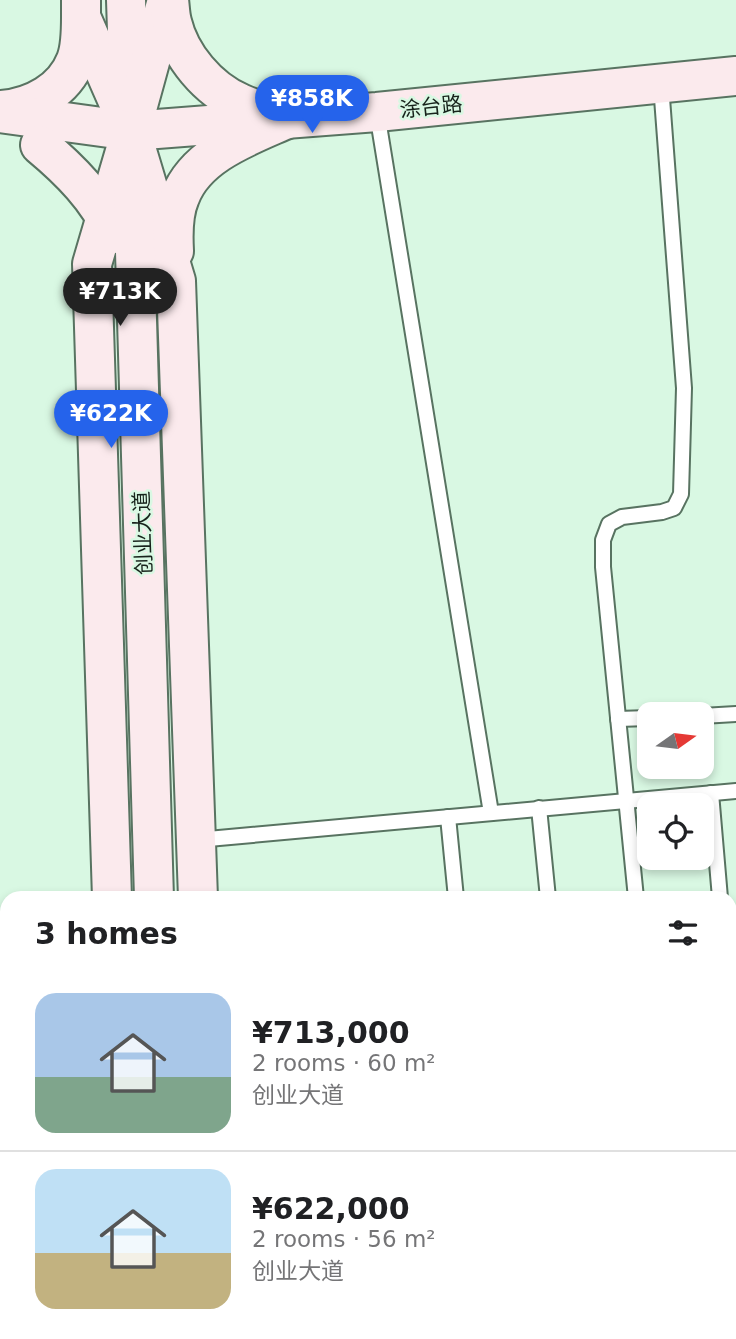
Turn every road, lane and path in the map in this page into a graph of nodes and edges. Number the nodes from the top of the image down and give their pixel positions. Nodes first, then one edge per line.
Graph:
1 (126, 0) edge
2 (159, 7) edge
3 (93, 17) edge
4 (736, 76) edge
5 (661, 84) junction
6 (377, 112) junction
7 (0, 114) edge
8 (287, 119) junction
9 (131, 131) junction
10 (40, 145) junction
11 (201, 167) junction
12 (105, 218) junction
13 (158, 223) junction
14 (92, 264) junction
15 (176, 281) junction
16 (136, 303) junction
17 (736, 714) edge
18 (714, 715) edge
19 (637, 718) edge
20 (618, 719) junction
21 (736, 790) edge
22 (711, 793) edge
23 (637, 800) edge
24 (626, 801) junction
25 (540, 808) junction
26 (491, 813) junction
27 (448, 817) junction
28 (714, 828) edge
29 (196, 841) junction
30 (112, 891) edge
31 (154, 891) edge
32 (198, 891) edge
33 (455, 891) edge
34 (547, 891) edge
35 (635, 891) edge
36 (719, 891) edge

1 - 9 main road, 创业大道
2 - 8 main road
2 - 9 main road
3 - 7 main road
3 - 9 main road
4 - 5 main road, 涂台路
5 - 6 main road, 涂台路
5 - 20 lane
6 - 8 main road, 涂台路
6 - 26 lane
7 - 9 main road, 涂台路
7 - 10 main road
8 - 9 main road, 涂台路
8 - 11 main road
9 - 12 main road
9 - 13 main road
9 - 16 main road, 创业大道
10 - 12 main road
10 - 14 main road
11 - 13 main road
11 - 15 main road
12 - 14 main road
12 - 16 main road
13 - 15 main road
13 - 16 main road
14 - 30 main road
15 - 29 main road
16 - 31 main road, 创业大道
17 - 18 lane
19 - 20 lane
20 - 24 lane
21 - 22 lane
23 - 24 lane
24 - 25 lane
24 - 35 lane
25 - 26 lane
25 - 34 lane
26 - 27 lane
27 - 29 lane
27 - 33 lane
28 - 36 lane
29 - 32 main road

